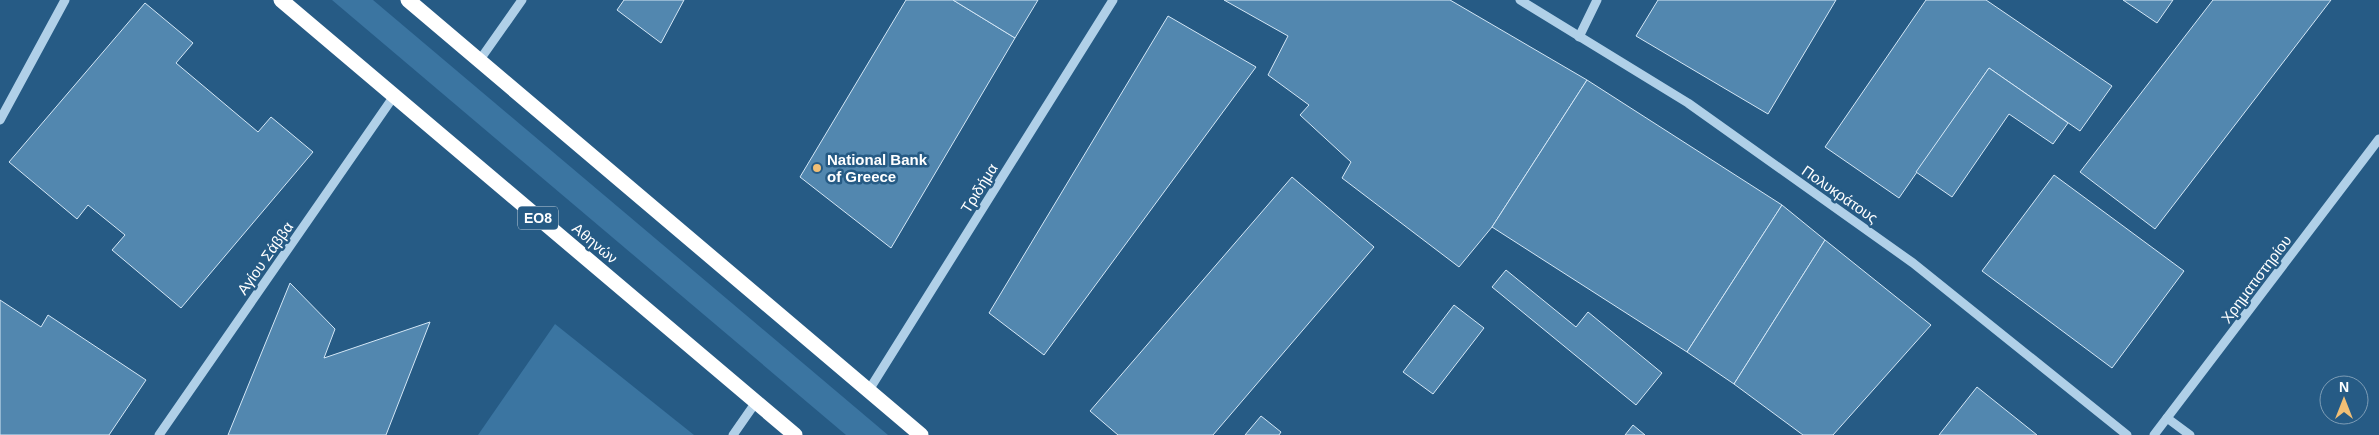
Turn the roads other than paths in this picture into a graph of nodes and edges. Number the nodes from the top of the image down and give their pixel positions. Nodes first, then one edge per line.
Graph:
1 (65, 0) edge
2 (281, 0) edge
3 (408, 0) edge
4 (522, 0) edge
5 (1113, 0) edge
6 (1520, 0) edge
7 (1597, 0) edge
8 (1580, 37) junction
9 (479, 61) junction
10 (394, 96) junction
11 (0, 120) edge
12 (2379, 139) edge
13 (869, 390) junction
14 (756, 402) junction
15 (2167, 418) junction
16 (159, 435) edge
17 (733, 435) edge
18 (795, 435) edge
19 (921, 435) edge
20 (2127, 435) edge
21 (2154, 435) edge
22 (2190, 435) edge

1 - 11 street
2 - 10 highway, Αθηνών / ΕΟ8
3 - 9 highway
4 - 9 street
5 - 13 street, Τριδήμα
6 - 8 street, Πολυκράτους
7 - 8 street
8 - 20 street, Πολυκράτους
9 - 13 highway
10 - 14 highway, Αθηνών / ΕΟ8
10 - 16 street, Αγίου Σάββα
12 - 15 street, Χρηματιστηρίου
13 - 19 highway
14 - 17 street
14 - 18 highway, Αθηνών / ΕΟ8
15 - 21 street, Χρηματιστηρίου
15 - 22 street

